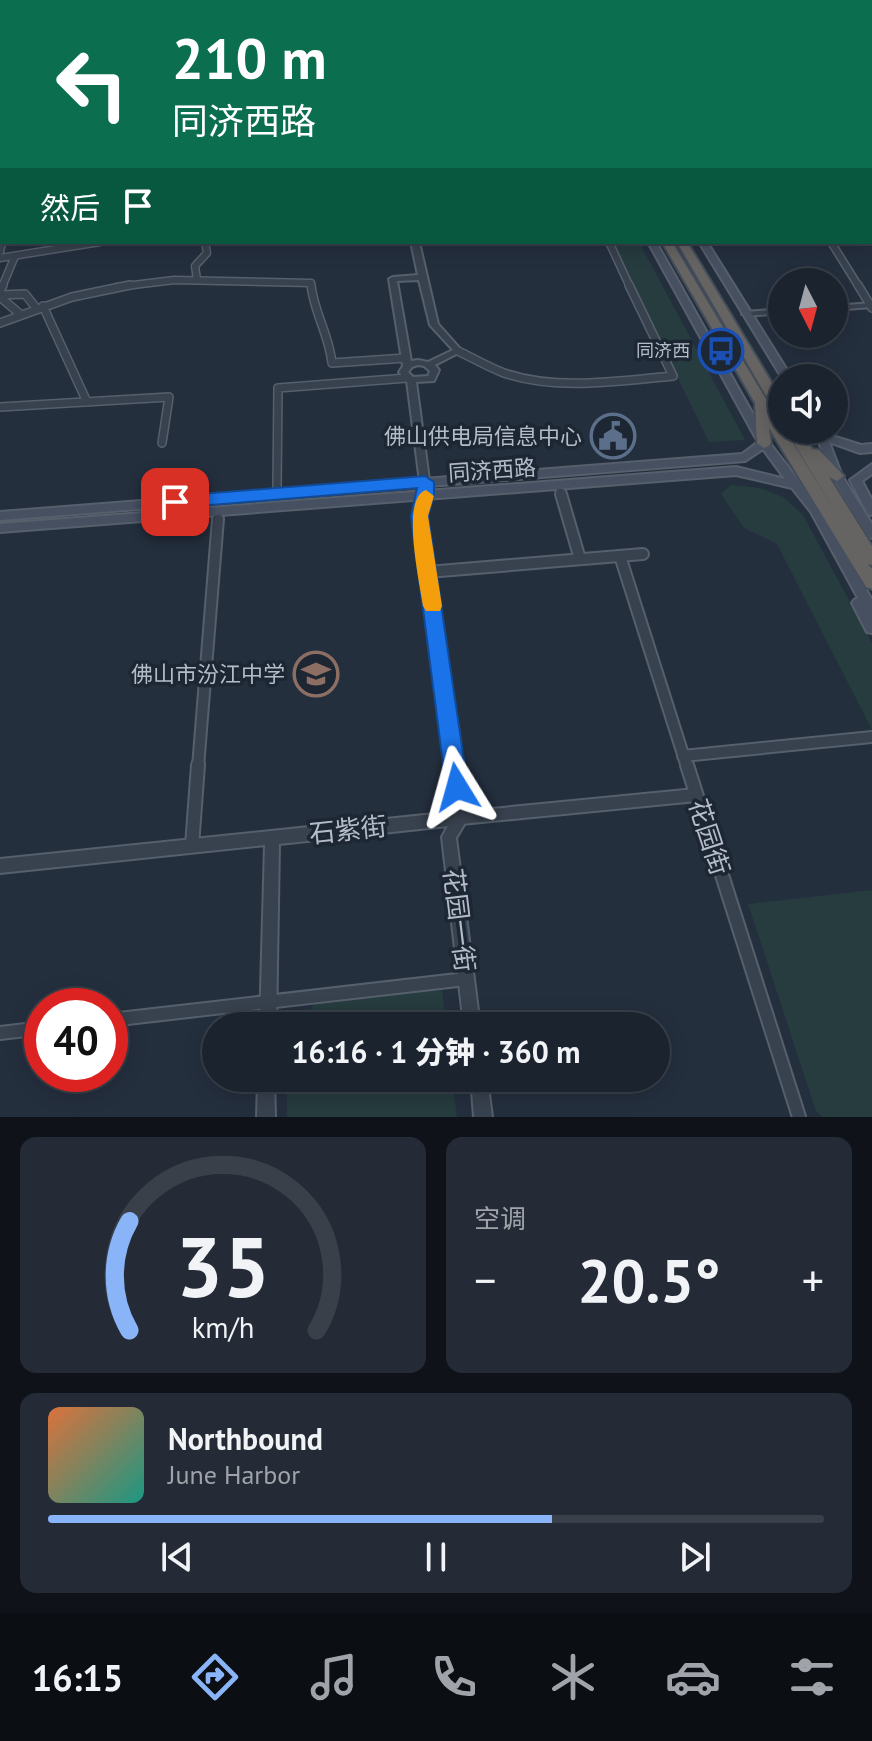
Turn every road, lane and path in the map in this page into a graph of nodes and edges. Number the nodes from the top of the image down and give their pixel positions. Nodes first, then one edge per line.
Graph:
1 (74, 244) edge
2 (205, 244) edge
3 (415, 244) edge
4 (610, 244) edge
5 (653, 244) edge
6 (668, 244) edge
7 (683, 244) edge
8 (704, 244) edge
9 (832, 244) edge
10 (0, 255) edge
11 (15, 256) junction
12 (422, 277) junction
13 (197, 280) junction
14 (0, 294) edge
15 (871, 306) edge
16 (848, 307) edge
17 (40, 308) junction
18 (768, 312) edge
19 (20, 314) junction
20 (746, 314) junction
21 (0, 323) edge
22 (458, 351) junction
23 (406, 362) junction
24 (430, 364) junction
25 (778, 364) edge
26 (409, 379) junction
27 (768, 387) edge
28 (759, 400) junction
29 (87, 402) junction
30 (0, 407) edge
31 (162, 443) dead end
32 (764, 443) junction
33 (801, 444) edge
34 (806, 444) edge
35 (824, 444) edge
36 (848, 444) edge
37 (872, 448) edge
38 (733, 458) junction
39 (611, 462) junction
40 (577, 465) junction
41 (596, 468) junction
42 (872, 468) edge
43 (736, 471) junction
44 (837, 476) junction
45 (795, 485) junction
46 (277, 487) junction
47 (425, 489) junction
48 (560, 492) junction
49 (848, 495) junction
50 (0, 508) edge
51 (872, 514) edge
52 (0, 516) edge
53 (149, 517) junction
54 (218, 519) junction
55 (87, 522) junction
56 (114, 527) junction
57 (0, 528) edge
58 (872, 534) edge
59 (0, 536) edge
60 (839, 552) junction
61 (643, 554) dead end
62 (620, 556) junction
63 (580, 559) junction
64 (428, 572) junction
65 (866, 573) edge
66 (872, 611) edge
67 (872, 628) edge
68 (872, 737) edge
69 (683, 756) junction
70 (696, 795) junction
71 (461, 818) junction
72 (272, 838) junction
73 (192, 846) junction
74 (0, 866) edge
75 (466, 979) junction
76 (268, 1002) junction
77 (268, 1012) edge
78 (470, 1012) edge
79 (128, 1018) edge
80 (24, 1030) edge
81 (0, 1033) edge
82 (266, 1092) edge
83 (480, 1092) edge
84 (266, 1117) edge
85 (483, 1117) edge
86 (799, 1117) edge

1 - 11 street
2 - 13 street
3 - 12 street
4 - 22 street
5 - 32 main road
6 - 28 highway
7 - 27 highway
8 - 20 main road
9 - 15 street
10 - 11 street
11 - 14 street
12 - 22 street
12 - 23 street
13 - 17 street
13 - 23 street
14 - 17 street
14 - 19 street
15 - 16 street
17 - 19 street
17 - 29 street
18 - 20 street
19 - 21 street
20 - 25 main road
22 - 24 street
23 - 24 street
23 - 26 street
24 - 26 street
26 - 46 street
26 - 47 street
28 - 32 highway
28 - 65 highway
29 - 30 street
29 - 31 street
32 - 38 main road, 同济西路
32 - 45 main road
33 - 65 highway
34 - 44 highway
35 - 44 main road
36 - 37 main road
38 - 39 main road
38 - 41 main road, 同济西路
39 - 40 main road
39 - 41 main road
40 - 41 main road
40 - 47 main road
41 - 47 main road, 同济西路
42 - 51 main road
43 - 45 main road, 同济西路
43 - 47 main road, 同济西路
43 - 48 main road
44 - 49 main road
45 - 60 main road
46 - 47 main road
46 - 50 main road
47 - 48 main road
47 - 52 main road, 同济西路
47 - 53 main road, 同济西路
47 - 54 main road
47 - 64 street
48 - 63 street
49 - 51 main road
49 - 58 main road
53 - 55 main road, 同济西路
53 - 56 main road
54 - 56 main road
54 - 73 street
55 - 56 main road
55 - 57 main road, 同济西路
56 - 59 main road
60 - 65 main road
60 - 67 main road
61 - 62 street
62 - 63 street
62 - 69 street, 花园街
63 - 64 street
64 - 71 street
65 - 66 main road
68 - 69 street
69 - 70 street, 花园街
70 - 71 street, 石紫街
70 - 86 street, 花园街
71 - 72 street, 石紫街
71 - 75 street, 花园一街
72 - 73 street, 石紫街
72 - 76 street
73 - 74 street, 石紫街
75 - 76 street
75 - 78 street, 花园一街
76 - 77 street
76 - 79 street
80 - 81 street
82 - 84 street
83 - 85 street

